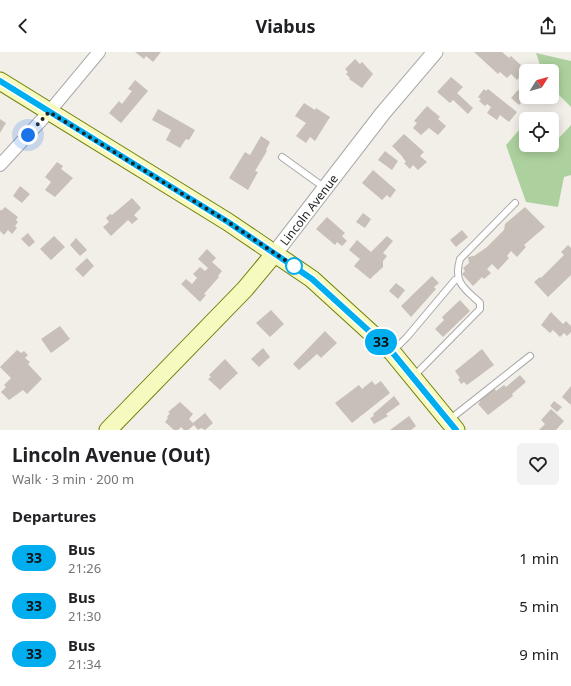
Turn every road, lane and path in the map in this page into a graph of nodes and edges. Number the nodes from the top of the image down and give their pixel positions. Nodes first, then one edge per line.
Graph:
1 (99, 52) edge
2 (435, 52) edge
3 (0, 80) edge
4 (49, 112) junction
5 (282, 157) dead end
6 (0, 165) edge
7 (325, 188) junction
8 (515, 202) dead end
9 (275, 253) junction
10 (455, 280) dead end
11 (392, 352) junction
12 (530, 356) dead end
13 (413, 377) junction
14 (452, 425) edge
15 (108, 430) edge

1 - 4 street
2 - 7 street, Lincoln Avenue
3 - 4 main road
4 - 6 street
4 - 9 main road
5 - 7 lane
7 - 9 street, Lincoln Avenue
8 - 13 lane
9 - 11 main road
9 - 15 main road, Lincoln Avenue
10 - 11 lane
11 - 13 main road
12 - 14 lane
13 - 14 main road

